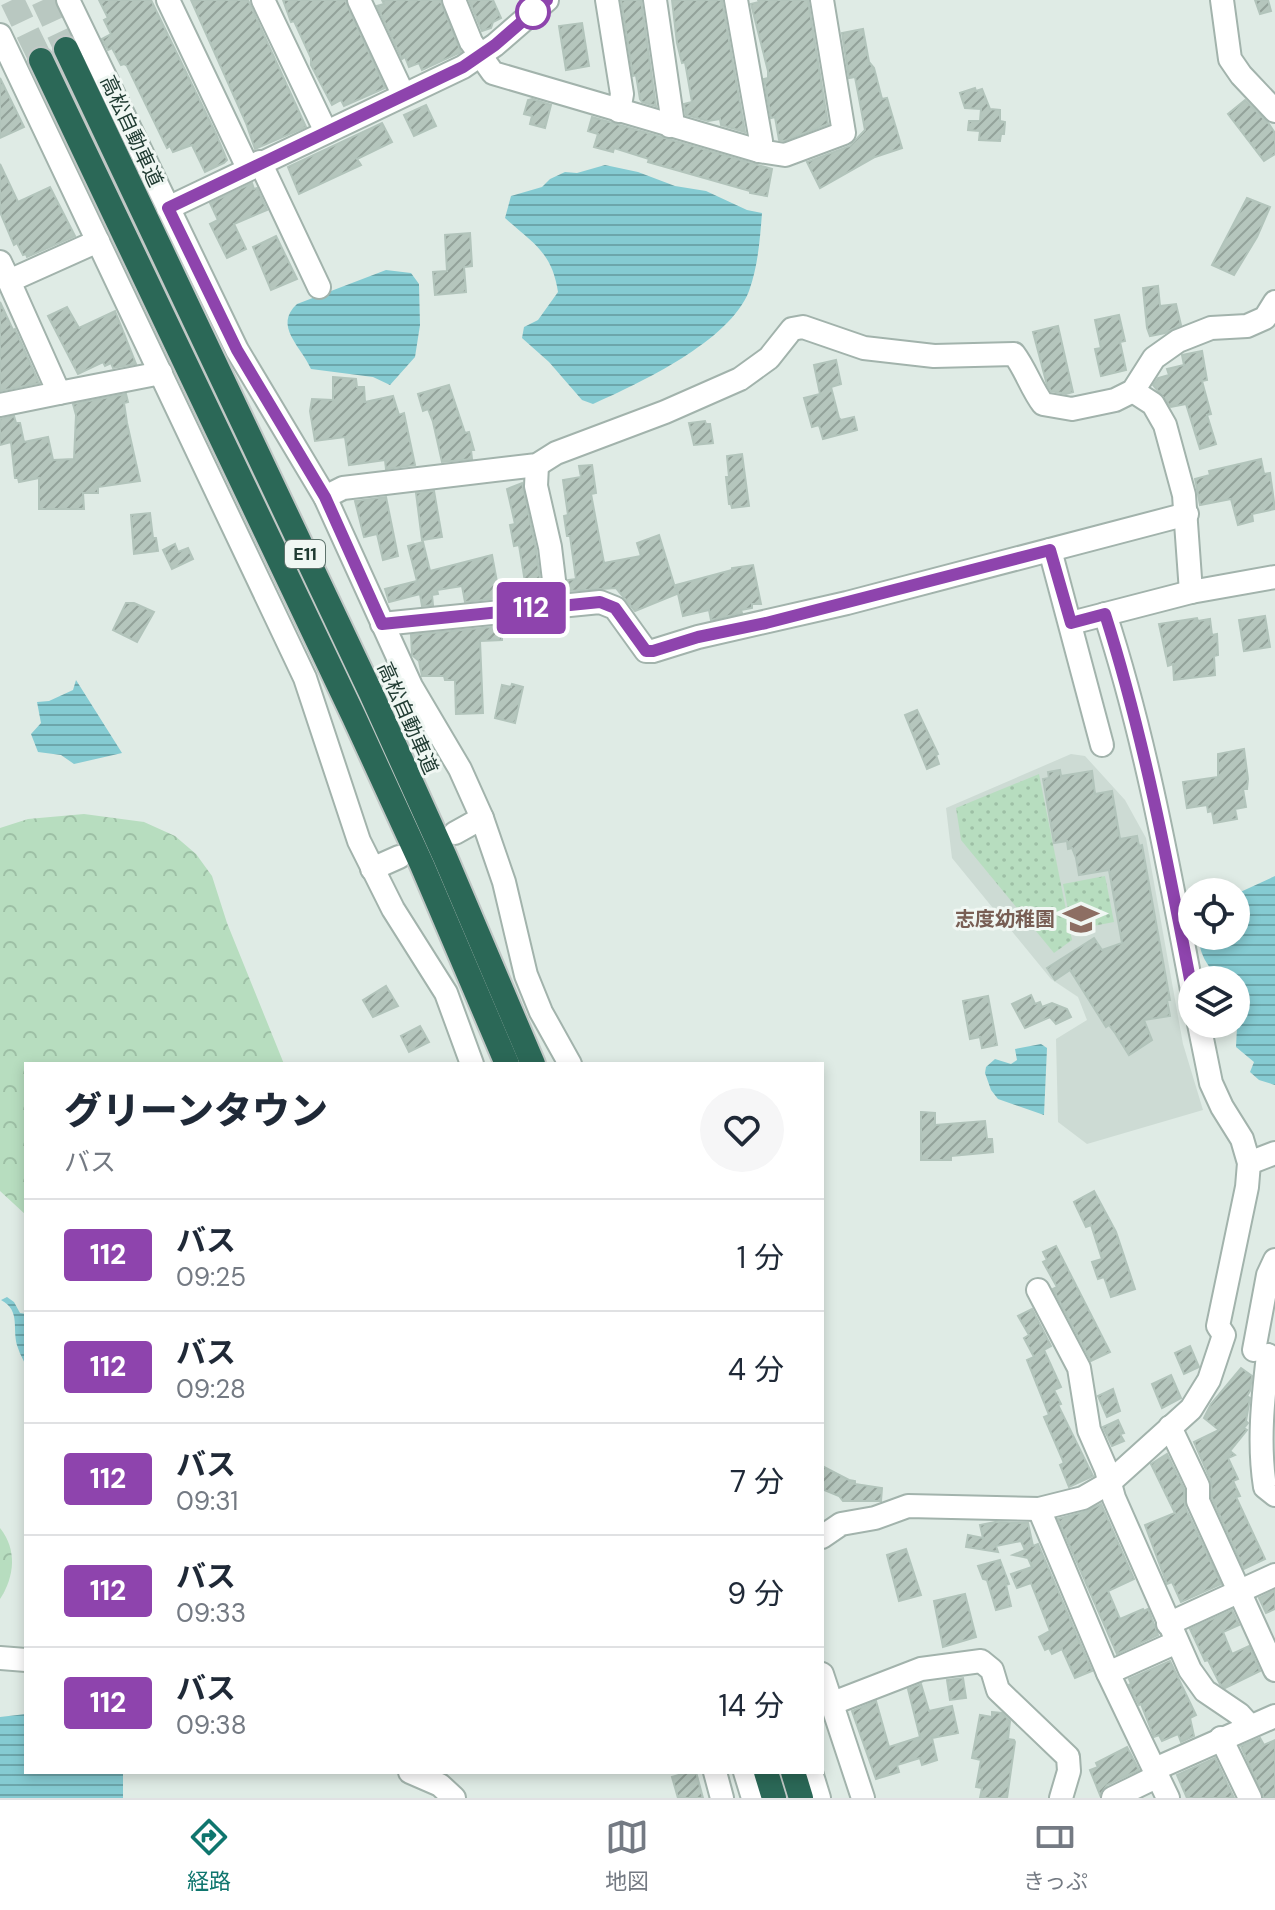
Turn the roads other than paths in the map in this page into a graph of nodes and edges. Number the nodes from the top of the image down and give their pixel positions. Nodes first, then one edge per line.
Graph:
1 (68, 0) edge
2 (168, 0) edge
3 (263, 0) edge
4 (359, 0) edge
5 (454, 0) edge
6 (607, 0) edge
7 (655, 0) edge
8 (736, 0) edge
9 (822, 0) edge
10 (1222, 0) edge
11 (539, 3) edge
12 (0, 35) edge
13 (66, 49) tunnel mouth
14 (480, 56) junction
15 (41, 60) tunnel mouth
16 (403, 94) junction
17 (619, 111) junction
18 (1275, 111) edge
19 (670, 126) junction
20 (326, 132) junction
21 (759, 151) junction
22 (254, 165) junction
23 (168, 208) junction
24 (98, 241) junction
25 (5, 272) edge
26 (319, 287) dead end
27 (1275, 302) edge
28 (161, 373) junction
29 (1133, 391) junction
30 (59, 393) junction
31 (0, 405) edge
32 (537, 465) junction
33 (325, 497) junction
34 (1187, 514) junction
35 (1050, 550) junction
36 (1275, 577) edge
37 (1191, 592) junction
38 (557, 605) junction
39 (1105, 614) junction
40 (1071, 623) junction
41 (382, 624) junction
42 (1102, 745) dead end
43 (482, 818) junction
44 (455, 833) dead end
45 (399, 857) dead end
46 (372, 869) junction
47 (1188, 966) edge
48 (1202, 1038) edge
49 (471, 1062) edge
50 (506, 1062) edge
51 (532, 1062) edge
52 (569, 1062) edge
53 (1275, 1153) edge
54 (1249, 1163) junction
55 (1275, 1260) edge
56 (1038, 1290) dead end
57 (1220, 1334) junction
58 (1266, 1353) edge
59 (1170, 1427) junction
60 (1109, 1483) junction
61 (1275, 1495) edge
62 (1039, 1509) junction
63 (824, 1536) edge
64 (1275, 1575) edge
65 (1239, 1592) junction
66 (1172, 1633) junction
67 (0, 1658) edge
68 (24, 1660) edge
69 (1275, 1670) edge
70 (1108, 1673) junction
71 (824, 1679) edge
72 (833, 1703) junction
73 (1275, 1716) edge
74 (1249, 1725) junction
75 (1221, 1738) junction
76 (1156, 1772) junction
77 (415, 1774) edge
78 (716, 1774) edge
79 (746, 1774) edge
80 (767, 1774) edge
81 (794, 1774) edge
82 (812, 1774) edge
83 (454, 1798) edge
84 (722, 1798) edge
85 (753, 1798) edge
86 (774, 1798) edge
87 (801, 1798) edge
88 (819, 1798) edge
89 (863, 1798) edge
90 (1061, 1798) edge
91 (1113, 1798) edge
92 (1168, 1798) edge
93 (1250, 1798) edge

1 - 23 street
2 - 22 street
3 - 20 street
4 - 16 street
5 - 14 street
6 - 17 street
7 - 19 street
8 - 21 street
9 - 21 street
10 - 18 street
11 - 14 street
12 - 24 street
13 - 51 highway, 高松自動車道 / E11
14 - 16 street
14 - 17 street
15 - 50 highway, E11
16 - 20 street
17 - 19 street
19 - 21 street
20 - 22 street
22 - 23 street
22 - 26 street
23 - 33 street
24 - 25 street
24 - 28 street
25 - 30 street
27 - 29 street
28 - 30 street
28 - 46 street
29 - 32 street
29 - 34 street
30 - 31 street
32 - 33 street
32 - 38 street
33 - 41 street
34 - 35 street
34 - 37 street
35 - 38 street
35 - 40 street
36 - 37 street
37 - 39 street
38 - 41 street
39 - 40 street
39 - 47 street
40 - 42 street
41 - 43 street
43 - 44 street
43 - 52 street
45 - 46 street
46 - 49 street
48 - 54 street
53 - 54 street
54 - 57 street
55 - 58 street
56 - 60 street
57 - 58 street
57 - 59 street
58 - 61 street
59 - 60 street
59 - 65 street
60 - 62 street
60 - 66 street
62 - 63 street
62 - 70 street
64 - 65 street
65 - 66 street
65 - 69 street
66 - 70 street
66 - 74 street
67 - 68 street
70 - 76 street
71 - 72 street
72 - 89 street
72 - 90 street
73 - 74 street
74 - 75 street
75 - 76 street
75 - 93 street
76 - 91 street
76 - 92 street
77 - 83 street
78 - 84 street
79 - 85 street
80 - 86 highway
81 - 87 highway
82 - 88 street

